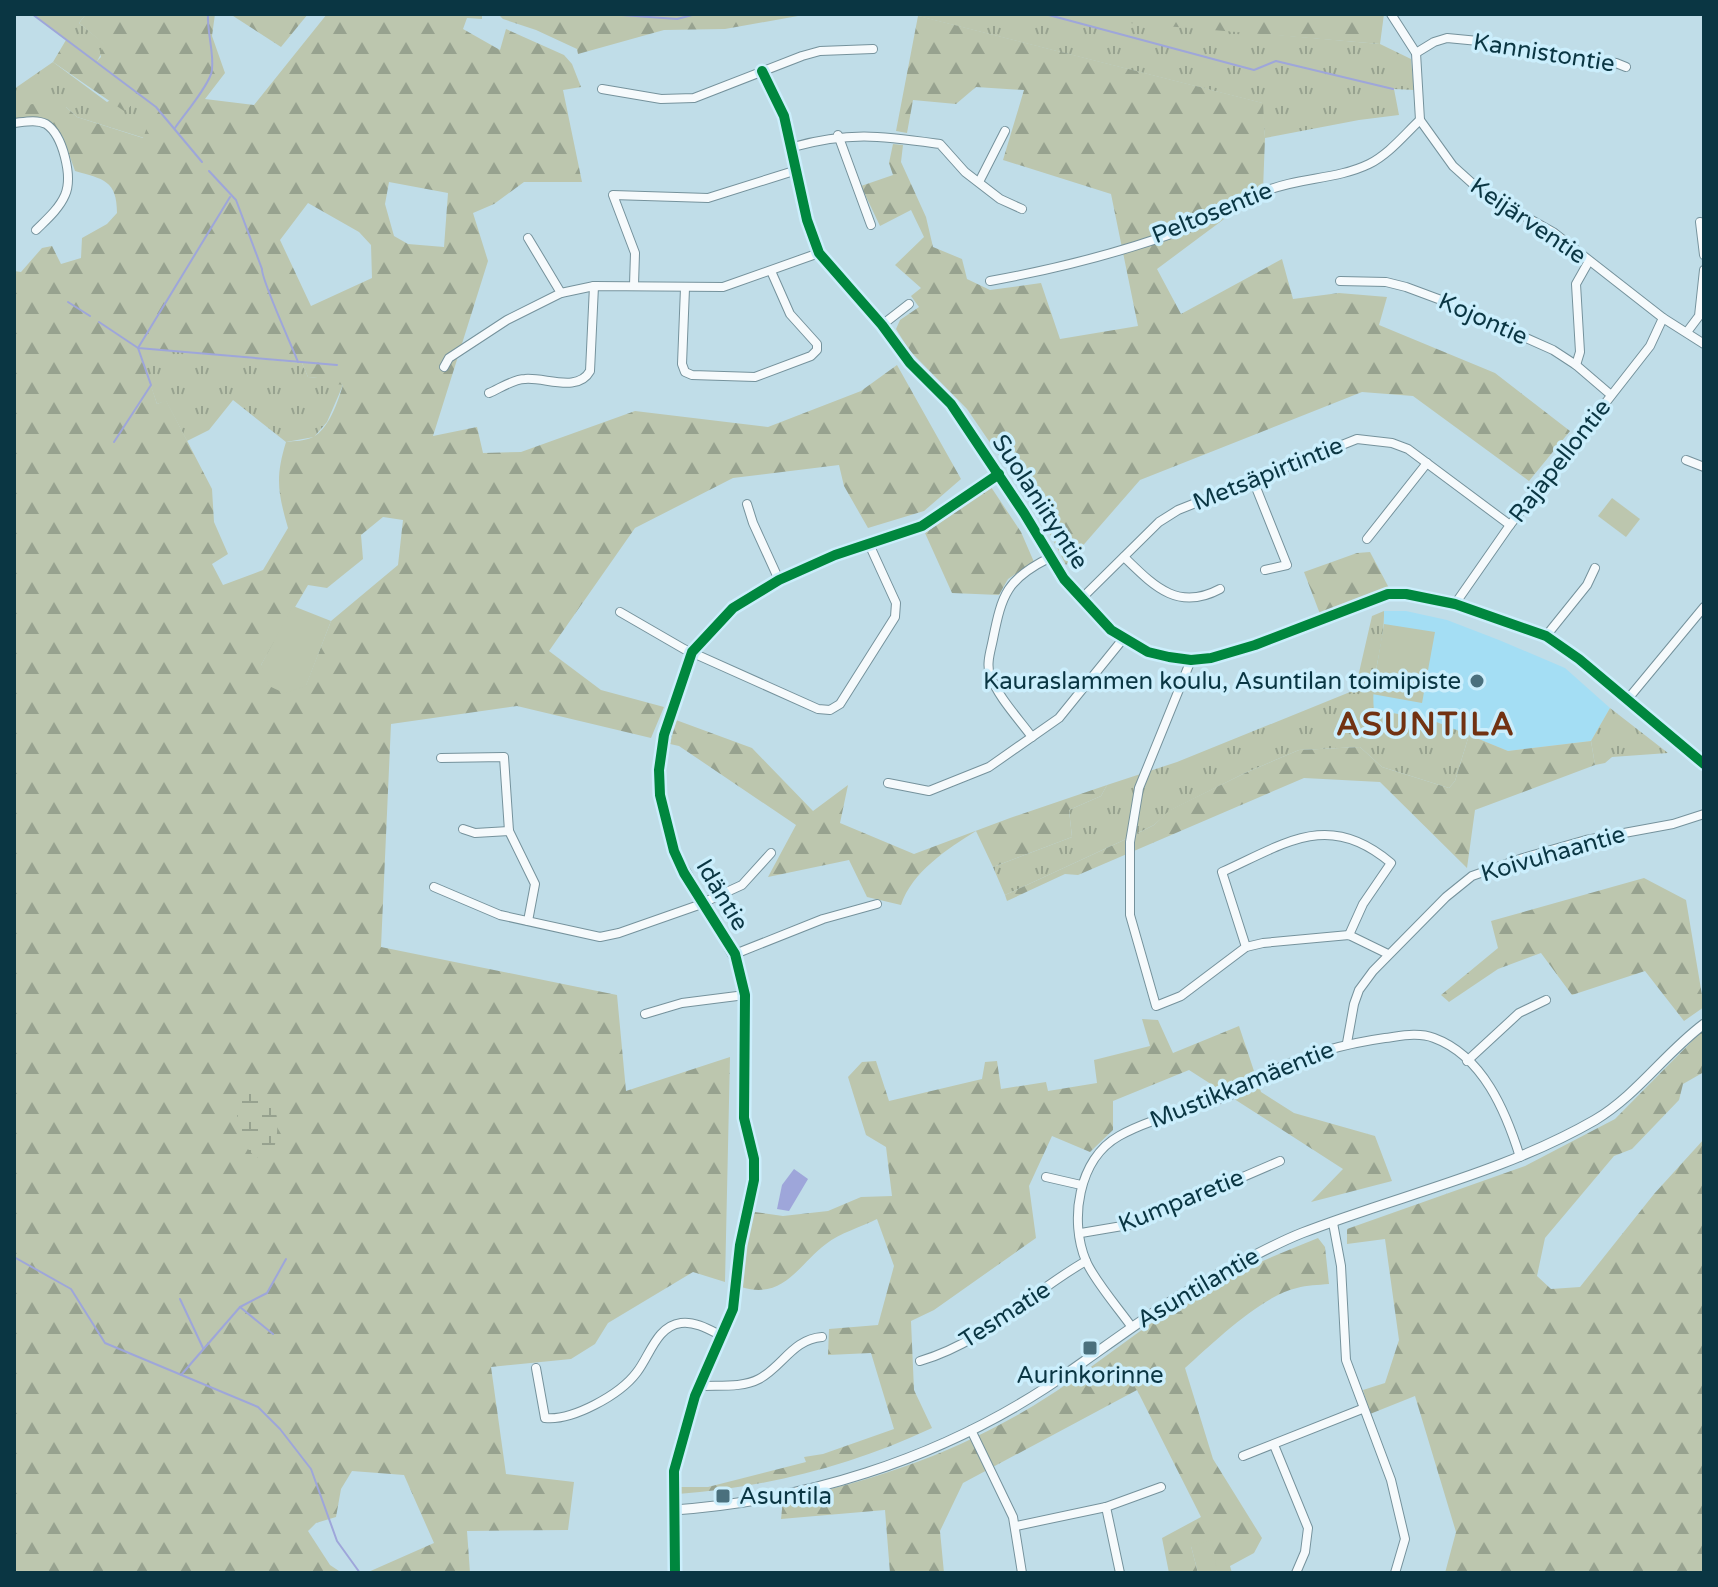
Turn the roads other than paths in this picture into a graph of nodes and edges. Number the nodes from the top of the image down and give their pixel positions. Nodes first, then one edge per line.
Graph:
1 (1391, 14) edge
2 (873, 49) dead end
3 (1416, 53) junction
4 (1626, 67) dead end
5 (762, 71) junction
6 (602, 89) dead end
7 (1420, 120) junction
8 (14, 123) edge
9 (1005, 131) dead end
10 (838, 135) junction
11 (793, 147) junction
12 (797, 170) junction
13 (979, 182) junction
14 (1022, 209) dead end
15 (1700, 222) dead end
16 (871, 225) dead end
17 (36, 230) dead end
18 (528, 238) dead end
19 (819, 253) junction
20 (1704, 255) edge
21 (1589, 261) junction
22 (1704, 270) edge
23 (771, 271) junction
24 (990, 281) dead end
25 (1340, 281) dead end
26 (634, 285) junction
27 (594, 286) junction
28 (685, 288) junction
29 (561, 293) junction
30 (909, 304) dead end
31 (1663, 318) junction
32 (882, 325) junction
33 (1687, 332) junction
34 (1704, 344) edge
35 (1576, 365) junction
36 (444, 367) dead end
37 (489, 393) dead end
38 (1611, 395) junction
39 (1686, 460) dead end
40 (1427, 463) junction
41 (1704, 467) edge
42 (999, 474) junction
43 (1253, 480) junction
44 (747, 504) dead end
45 (1510, 525) junction
46 (1367, 539) dead end
47 (869, 544) junction
48 (1124, 557) junction
49 (1049, 558) junction
50 (1595, 568) dead end
51 (1265, 570) dead end
52 (779, 580) junction
53 (1220, 589) dead end
54 (1082, 598) junction
55 (1455, 604) junction
56 (1704, 607) edge
57 (620, 612) dead end
58 (1546, 636) junction
59 (1123, 639) junction
60 (692, 652) junction
61 (1191, 660) junction
62 (1627, 700) junction
63 (1032, 737) junction
64 (441, 758) dead end
65 (1704, 764) edge
66 (888, 783) dead end
67 (1704, 814) edge
68 (463, 829) dead end
69 (509, 831) junction
70 (771, 853) dead end
71 (434, 887) dead end
72 (704, 903) junction
73 (877, 904) dead end
74 (528, 921) junction
75 (1349, 935) junction
76 (1246, 947) junction
77 (735, 954) junction
78 (1388, 954) junction
79 (745, 995) junction
80 (1546, 1000) dead end
81 (645, 1014) dead end
82 (1704, 1024) edge
83 (1347, 1043) junction
84 (1467, 1061) junction
85 (1520, 1157) junction
86 (1280, 1161) dead end
87 (1046, 1177) dead end
88 (1081, 1185) junction
89 (1333, 1223) junction
90 (1081, 1233) junction
91 (1086, 1261) junction
92 (1131, 1326) junction
93 (722, 1336) junction
94 (822, 1337) dead end
95 (920, 1361) dead end
96 (536, 1368) dead end
97 (701, 1386) junction
98 (1362, 1409) junction
99 (971, 1430) junction
100 (1274, 1445) junction
101 (1243, 1456) dead end
102 (1161, 1487) dead end
103 (1106, 1507) junction
104 (674, 1510) junction
105 (1016, 1526) junction
106 (675, 1573) edge
107 (1022, 1573) edge
108 (1120, 1573) edge
109 (1296, 1573) edge
110 (1395, 1573) edge

1 - 3 street
2 - 5 street
3 - 4 street, Kannistontie
3 - 7 street
5 - 6 street
5 - 11 street, Suolaniityntie
7 - 21 street, Keijärventie
7 - 24 street, Peltosentie
8 - 17 street
9 - 13 street
10 - 11 street
10 - 13 street
10 - 16 street
11 - 12 street, Suolaniityntie
12 - 19 street, Suolaniityntie
12 - 26 street
13 - 14 street
15 - 20 street
18 - 29 street
19 - 23 street
19 - 32 street, Suolaniityntie
21 - 31 street, Keijärventie
21 - 35 street
22 - 33 street
23 - 28 street
23 - 28 street
25 - 35 street, Kojontie
26 - 27 street
26 - 28 street
27 - 29 street
27 - 37 street
29 - 36 street
30 - 32 street
31 - 33 street, Keijärventie
31 - 38 street, Rajapellontie
32 - 42 street, Suolaniityntie
33 - 34 street, Keijärventie
35 - 38 street, Kojontie
38 - 45 street, Rajapellontie
39 - 41 street
40 - 43 street, Metsäpirtintie
40 - 45 street, Metsäpirtintie
40 - 46 street
42 - 47 street, Idäntie
42 - 49 street, Suolaniityntie
43 - 48 street, Metsäpirtintie
43 - 51 street
44 - 52 street
45 - 55 street, Rajapellontie
47 - 52 street, Idäntie
47 - 60 street
48 - 53 street
48 - 54 street, Metsäpirtintie
49 - 54 street, Suolaniityntie
49 - 63 street
50 - 58 street
52 - 60 street, Idäntie
54 - 59 street, Suolaniityntie
55 - 58 street, Suolaniityntie
55 - 61 street, Suolaniityntie
56 - 62 street
57 - 60 street
58 - 62 street, Suolaniityntie
59 - 61 street, Suolaniityntie
59 - 63 street
60 - 72 street, Idäntie
61 - 76 street
62 - 65 street, Suolaniityntie
63 - 66 street
64 - 69 street
67 - 78 street, Koivuhaantie
68 - 69 street
69 - 74 street
70 - 72 street
71 - 74 street
72 - 74 street
72 - 77 street, Idäntie
73 - 77 street
75 - 76 street
75 - 76 street
75 - 78 street
77 - 79 street, Idäntie
78 - 83 street, Koivuhaantie
79 - 81 street
79 - 93 street, Idäntie
80 - 84 street
82 - 85 street, Asuntilantie
83 - 84 street, Mustikkamäentie
83 - 88 street, Mustikkamäentie
84 - 85 street, Mustikkamäentie
85 - 89 street, Asuntilantie
86 - 90 street, Kumparetie
87 - 88 street
88 - 90 street
89 - 92 street, Asuntilantie
89 - 98 street
90 - 91 street
91 - 92 street
91 - 95 street, Tesmatie
92 - 99 street, Asuntilantie
93 - 96 street
93 - 97 street, Idäntie
94 - 97 street
97 - 104 street, Idäntie
98 - 100 street
98 - 110 street
99 - 104 street, Asuntilantie
99 - 105 street
100 - 101 street
100 - 109 street
102 - 103 street
103 - 105 street
103 - 108 street
104 - 106 street
105 - 107 street

